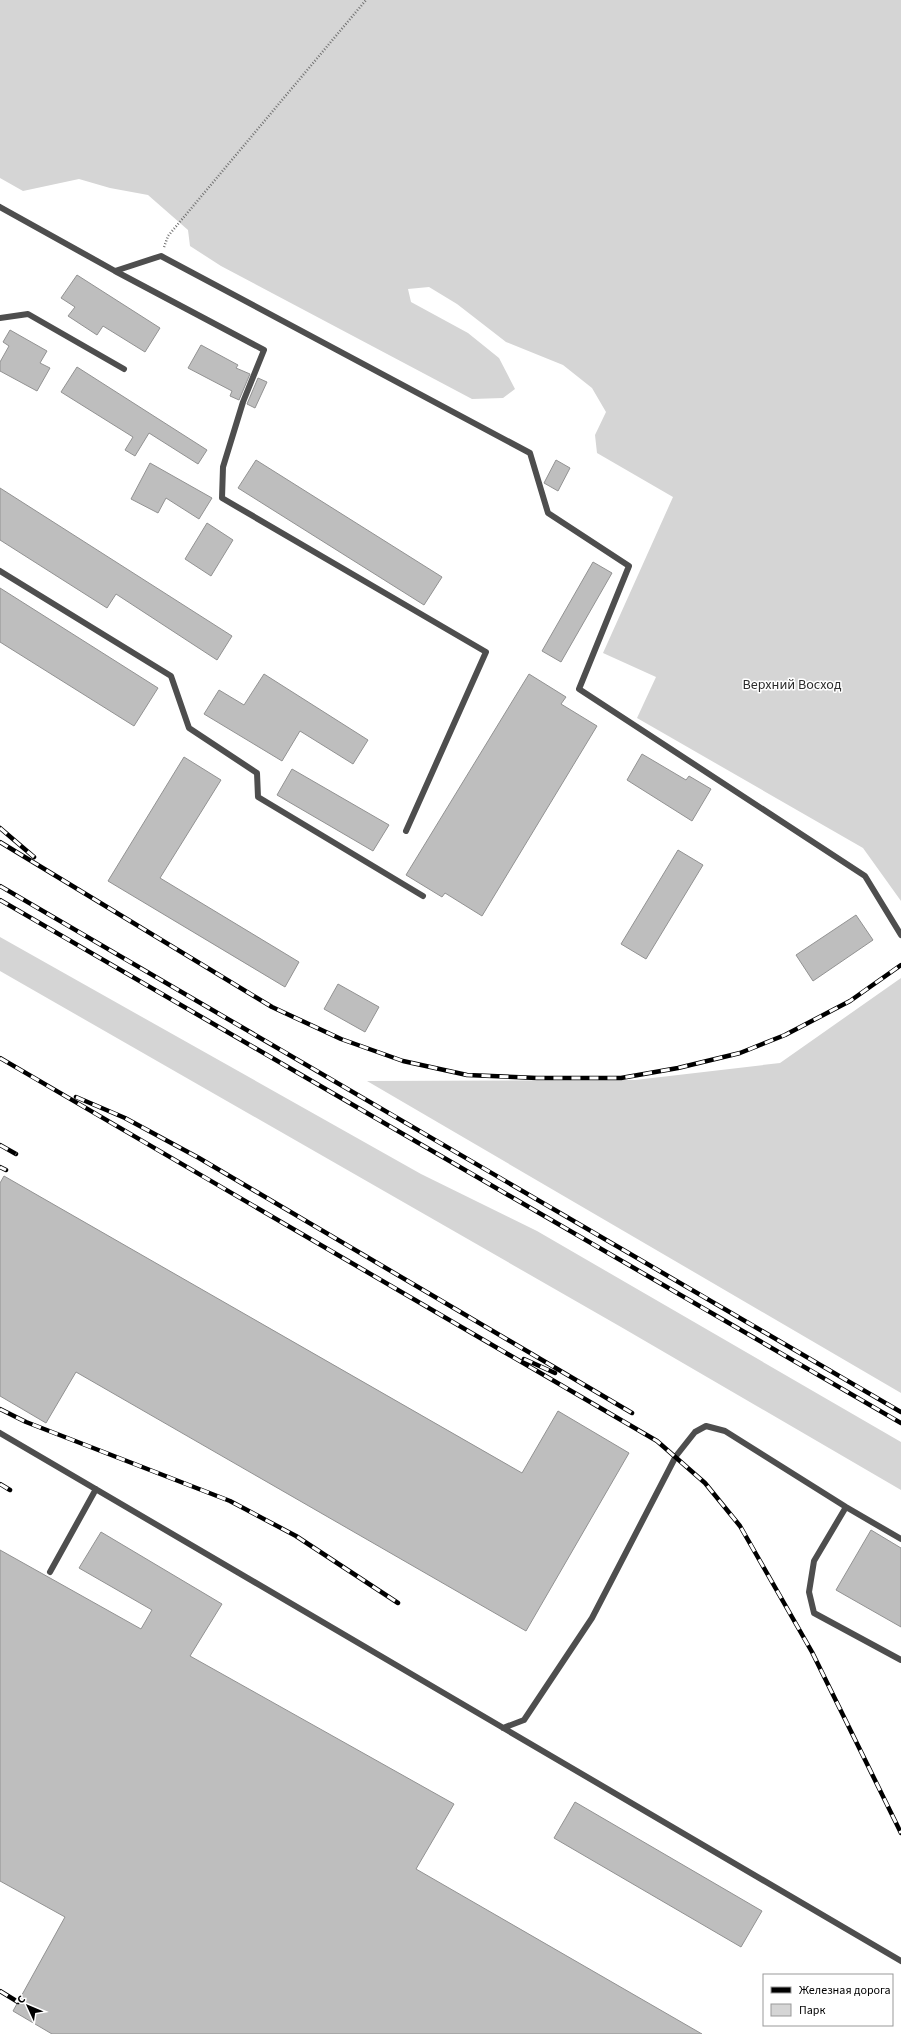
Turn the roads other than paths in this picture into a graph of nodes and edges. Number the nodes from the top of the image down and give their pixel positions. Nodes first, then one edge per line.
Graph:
1 (0, 206) edge
2 (115, 271) junction
3 (0, 318) edge
4 (124, 369) dead end
5 (0, 571) edge
6 (406, 831) dead end
7 (422, 896) dead end
8 (901, 935) edge
9 (0, 1433) edge
10 (96, 1489) junction
11 (846, 1507) junction
12 (901, 1539) edge
13 (50, 1572) dead end
14 (901, 1660) edge
15 (503, 1728) junction
16 (901, 1961) edge

1 - 2 lane
2 - 6 lane
2 - 8 lane
3 - 4 lane
5 - 7 lane
9 - 10 lane
10 - 13 lane
10 - 15 lane
11 - 12 lane
11 - 14 lane
11 - 15 lane
15 - 16 lane

